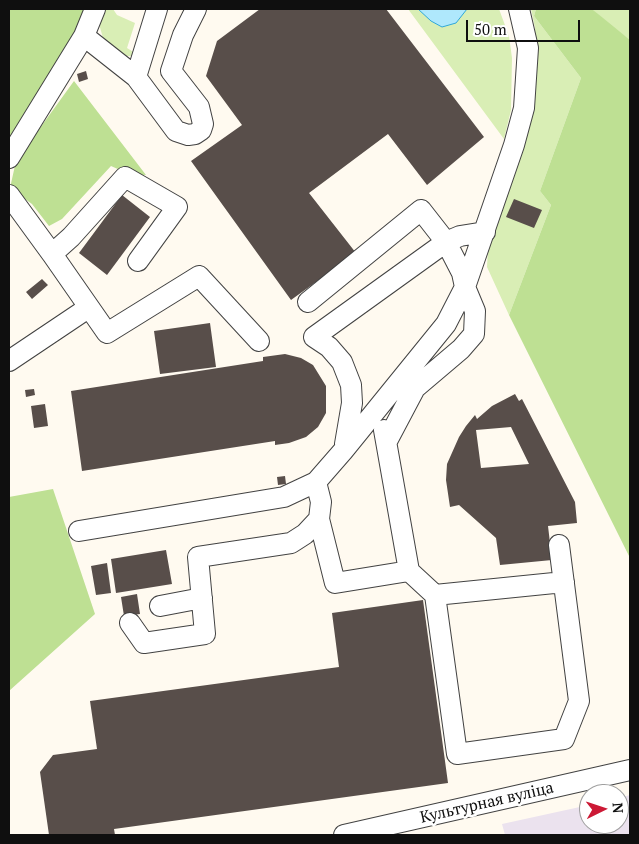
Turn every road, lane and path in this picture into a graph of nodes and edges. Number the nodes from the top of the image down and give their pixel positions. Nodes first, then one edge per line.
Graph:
1 (94, 9) edge
2 (157, 9) edge
3 (519, 9) edge
4 (198, 11) edge
5 (84, 36) junction
6 (136, 77) junction
7 (9, 158) edge
8 (9, 195) edge
9 (485, 232) junction
10 (446, 242) junction
11 (52, 254) junction
12 (138, 261) dead end
13 (465, 287) junction
14 (308, 302) dead end
15 (88, 308) junction
16 (260, 341) dead end
17 (9, 360) edge
18 (379, 404) junction
19 (387, 442) junction
20 (343, 451) junction
21 (316, 482) junction
22 (319, 519) junction
23 (79, 531) dead end
24 (560, 545) dead end
25 (409, 571) junction
26 (564, 582) junction
27 (435, 595) junction
28 (202, 598) junction
29 (160, 606) dead end
30 (130, 623) dead end
31 (630, 770) edge
32 (344, 835) edge

1 - 5 street
2 - 6 street
3 - 9 street
4 - 6 street
5 - 6 street
5 - 7 street
8 - 11 street
9 - 10 street
9 - 13 street
10 - 13 street
10 - 14 street
10 - 20 street
11 - 12 street
11 - 15 street
13 - 18 street
13 - 19 street
15 - 16 street
15 - 17 street
18 - 19 street
18 - 20 street
19 - 25 street
20 - 21 street
21 - 22 street
21 - 23 street
22 - 25 street
22 - 28 street
24 - 26 street
25 - 27 street
26 - 27 street
26 - 27 street
28 - 29 street
28 - 30 street
31 - 32 street, Культурная вуліца

